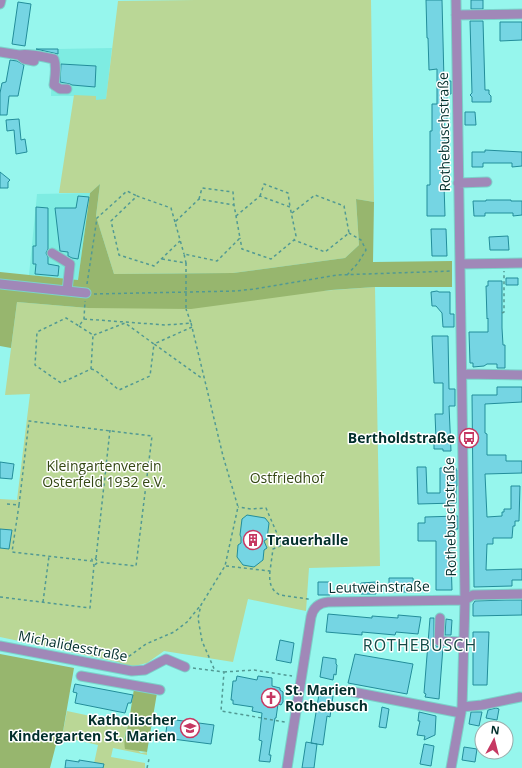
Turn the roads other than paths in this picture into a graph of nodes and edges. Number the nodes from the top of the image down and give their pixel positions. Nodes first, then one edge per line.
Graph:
1 (1, 0) edge
2 (456, 0) edge
3 (0, 4) edge
4 (522, 14) edge
5 (456, 15) junction
6 (0, 52) edge
7 (19, 55) junction
8 (34, 61) dead end
9 (67, 89) dead end
10 (458, 182) junction
11 (487, 182) dead end
12 (52, 254) dead end
13 (522, 263) edge
14 (460, 267) junction
15 (0, 284) edge
16 (67, 291) junction
17 (86, 293) road end
18 (462, 374) junction
19 (522, 374) edge
20 (522, 594) edge
21 (465, 600) junction
22 (440, 618) dead end
23 (464, 642) junction
24 (0, 646) edge
25 (185, 667) road end
26 (81, 676) dead end
27 (160, 690) dead end
28 (348, 691) dead end
29 (520, 697) dead end
30 (462, 710) junction
31 (288, 768) edge
32 (451, 768) edge

1 - 3 street
2 - 5 street, Rothebuschstraße
4 - 5 street
5 - 10 street, Rothebuschstraße
6 - 7 street
7 - 8 street
7 - 9 street
10 - 11 street
10 - 14 street, Rothebuschstraße
12 - 16 street
13 - 14 street
14 - 18 street, Rothebuschstraße
15 - 16 street
16 - 17 street
18 - 19 street
18 - 21 street, Rothebuschstraße
20 - 21 street
21 - 23 street, Rothebuschstraße
21 - 31 street, Leutweinstraße
22 - 23 street
23 - 30 street, Rothebuschstraße
24 - 25 street, Michalidesstraße
26 - 27 street
28 - 30 street
29 - 30 street
30 - 32 street, Rothebuschstraße

